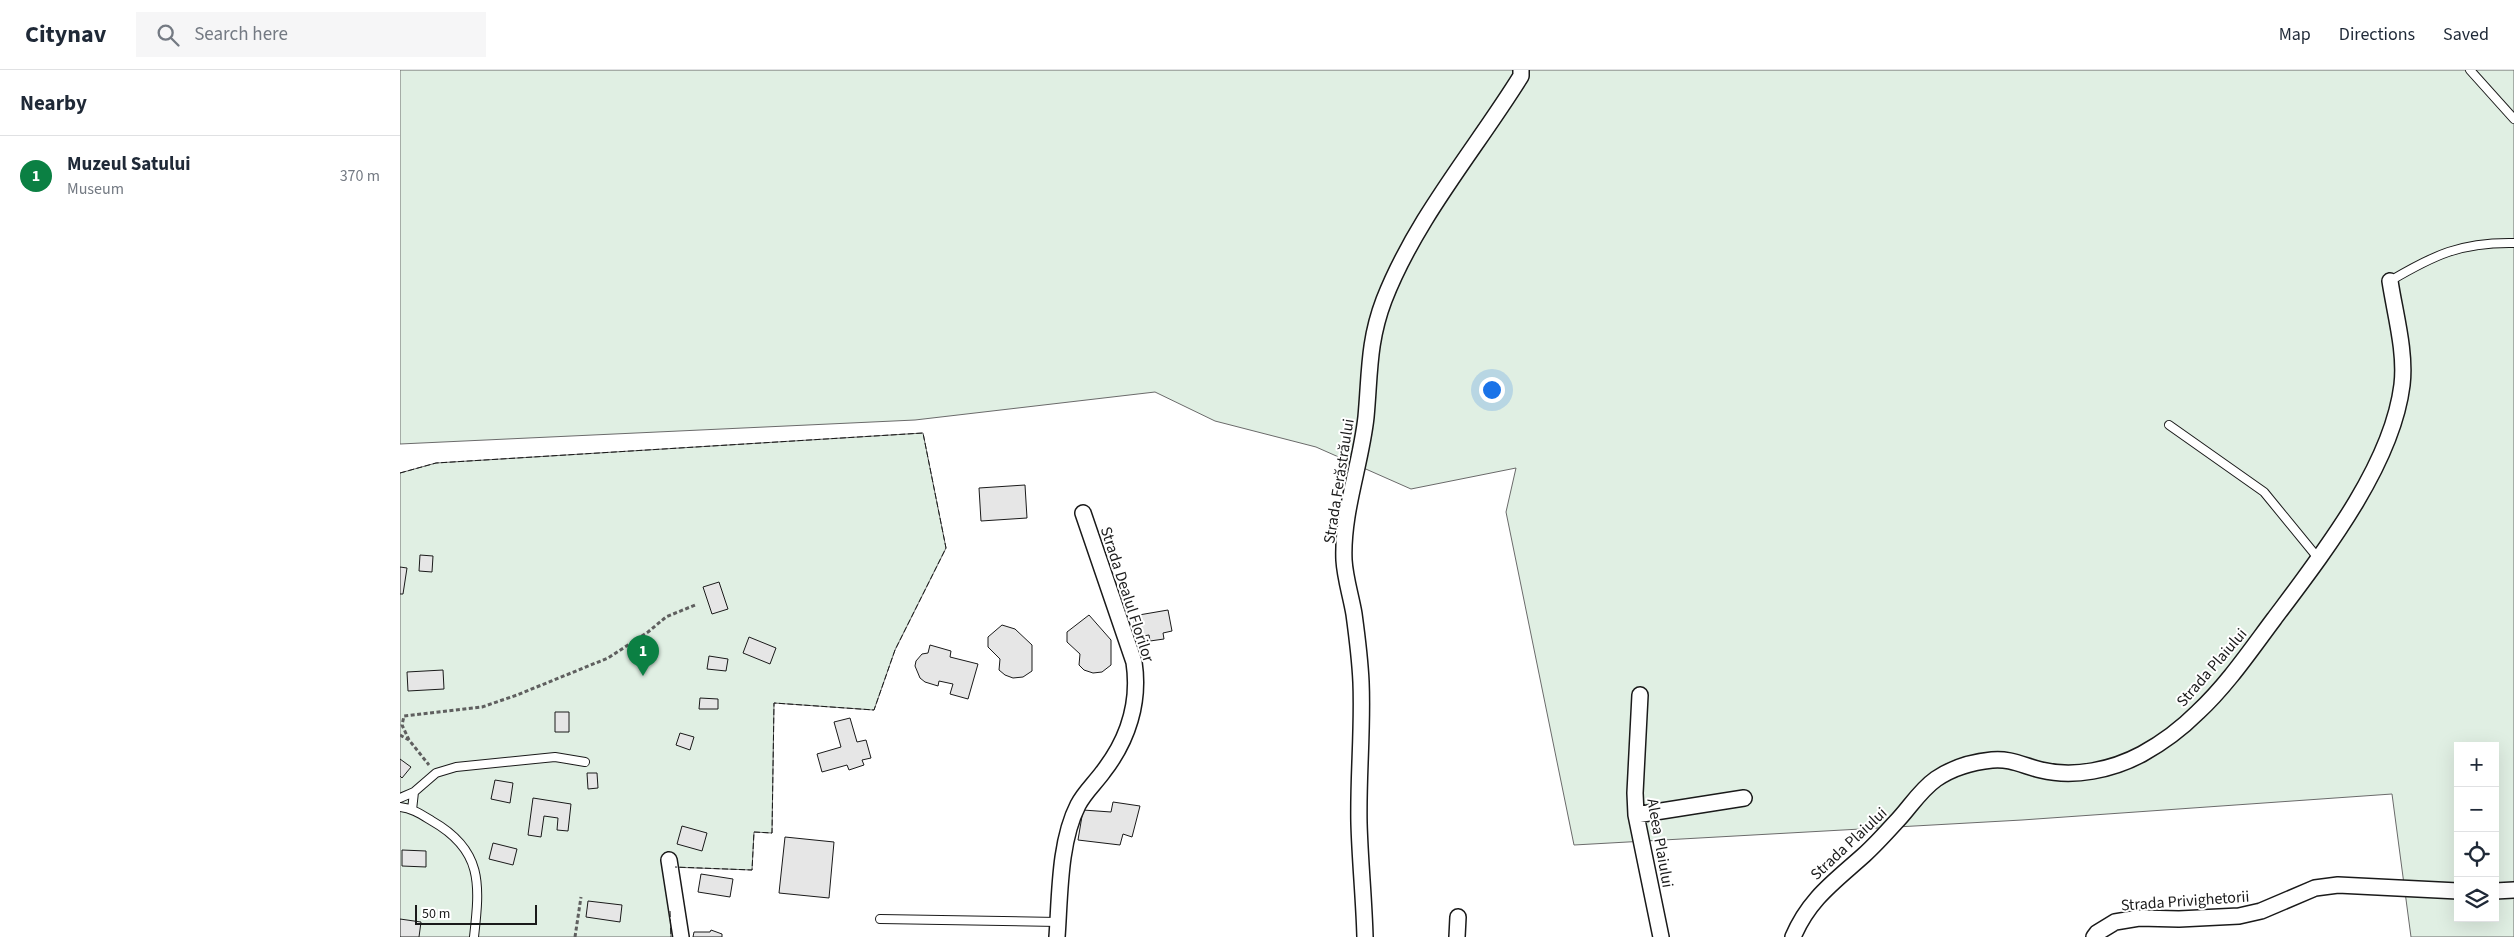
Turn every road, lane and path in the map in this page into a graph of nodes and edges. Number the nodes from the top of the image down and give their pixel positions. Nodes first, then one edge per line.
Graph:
1 (1521, 70) edge
2 (2470, 70) edge
3 (2514, 120) edge
4 (2514, 243) edge
5 (2390, 281) joint
6 (2169, 425) dead end
7 (1083, 513) dead end
8 (2318, 558) junction
9 (695, 606) dead end
10 (1640, 695) dead end
11 (402, 717) edge
12 (400, 735) edge
13 (409, 740) junction
14 (585, 762) dead end
15 (436, 773) junction
16 (414, 792) junction
17 (400, 798) edge
18 (1744, 798) dead end
19 (400, 807) edge
20 (412, 810) junction
21 (1636, 815) junction
22 (669, 860) dead end
23 (2514, 890) edge
24 (2454, 891) edge
25 (2499, 891) edge
26 (581, 897) dead end
27 (1458, 917) dead end
28 (880, 919) dead end
29 (1058, 922) junction
30 (474, 937) edge
31 (575, 937) edge
32 (681, 937) edge
33 (1057, 937) edge
34 (1365, 937) edge
35 (1457, 937) edge
36 (1661, 937) edge
37 (1793, 937) edge
38 (2094, 937) edge

1 - 34 street, Strada Ferăstrăului
2 - 3 lane
4 - 5 lane
5 - 8 street, Strada Plaiului
6 - 8 lane
7 - 29 street, Strada Dealul Florilor
8 - 37 street, Strada Plaiului
9 - 11 path
10 - 21 street, Aleea Plaiului
11 - 13 path
12 - 13 path
13 - 15 path
14 - 15 lane
15 - 16 lane
16 - 17 lane
16 - 20 lane
18 - 21 street
19 - 20 lane
20 - 30 lane
21 - 36 street, Aleea Plaiului
22 - 32 street
23 - 25 street
24 - 38 street, Strada Privighetorii
26 - 31 path
27 - 35 street
28 - 29 lane
29 - 33 street, Strada Dealul Florilor

